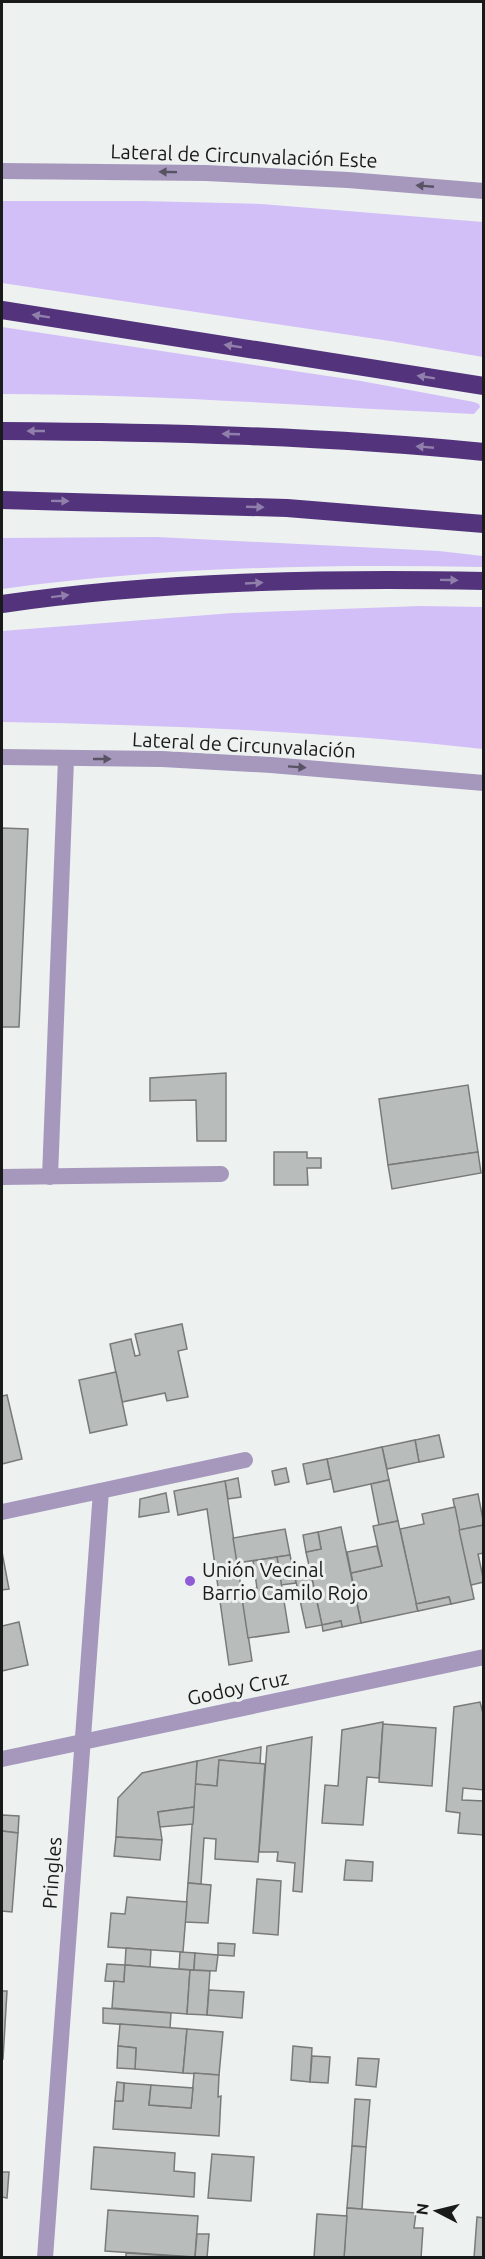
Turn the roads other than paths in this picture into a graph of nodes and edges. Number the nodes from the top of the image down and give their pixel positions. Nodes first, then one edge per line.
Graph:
1 (2, 171) edge
2 (483, 191) edge
3 (2, 310) edge
4 (483, 386) edge
5 (2, 431) edge
6 (483, 452) edge
7 (2, 500) edge
8 (483, 524) edge
9 (483, 581) edge
10 (2, 604) edge
11 (2, 757) edge
12 (66, 759) junction
13 (483, 783) edge
14 (221, 1174) dead end
15 (2, 1177) edge
16 (50, 1177) junction
17 (245, 1460) dead end
18 (101, 1491) junction
19 (2, 1512) edge
20 (483, 1658) edge
21 (82, 1742) junction
22 (2, 1759) edge
23 (45, 2258) edge

2 -> 1 street, Lateral de Circunvalación Este
4 -> 3 highway
6 -> 5 highway
7 -> 8 highway
10 -> 9 highway
11 - 12 street, Lateral de Circunvalación
12 -> 13 street, Lateral de Circunvalación
12 - 16 street
14 - 16 street
15 - 16 street
17 - 18 street
18 - 19 street
18 - 21 street, Pringles
20 - 21 street, Godoy Cruz
21 - 22 street, Godoy Cruz
21 - 23 street, Pringles

